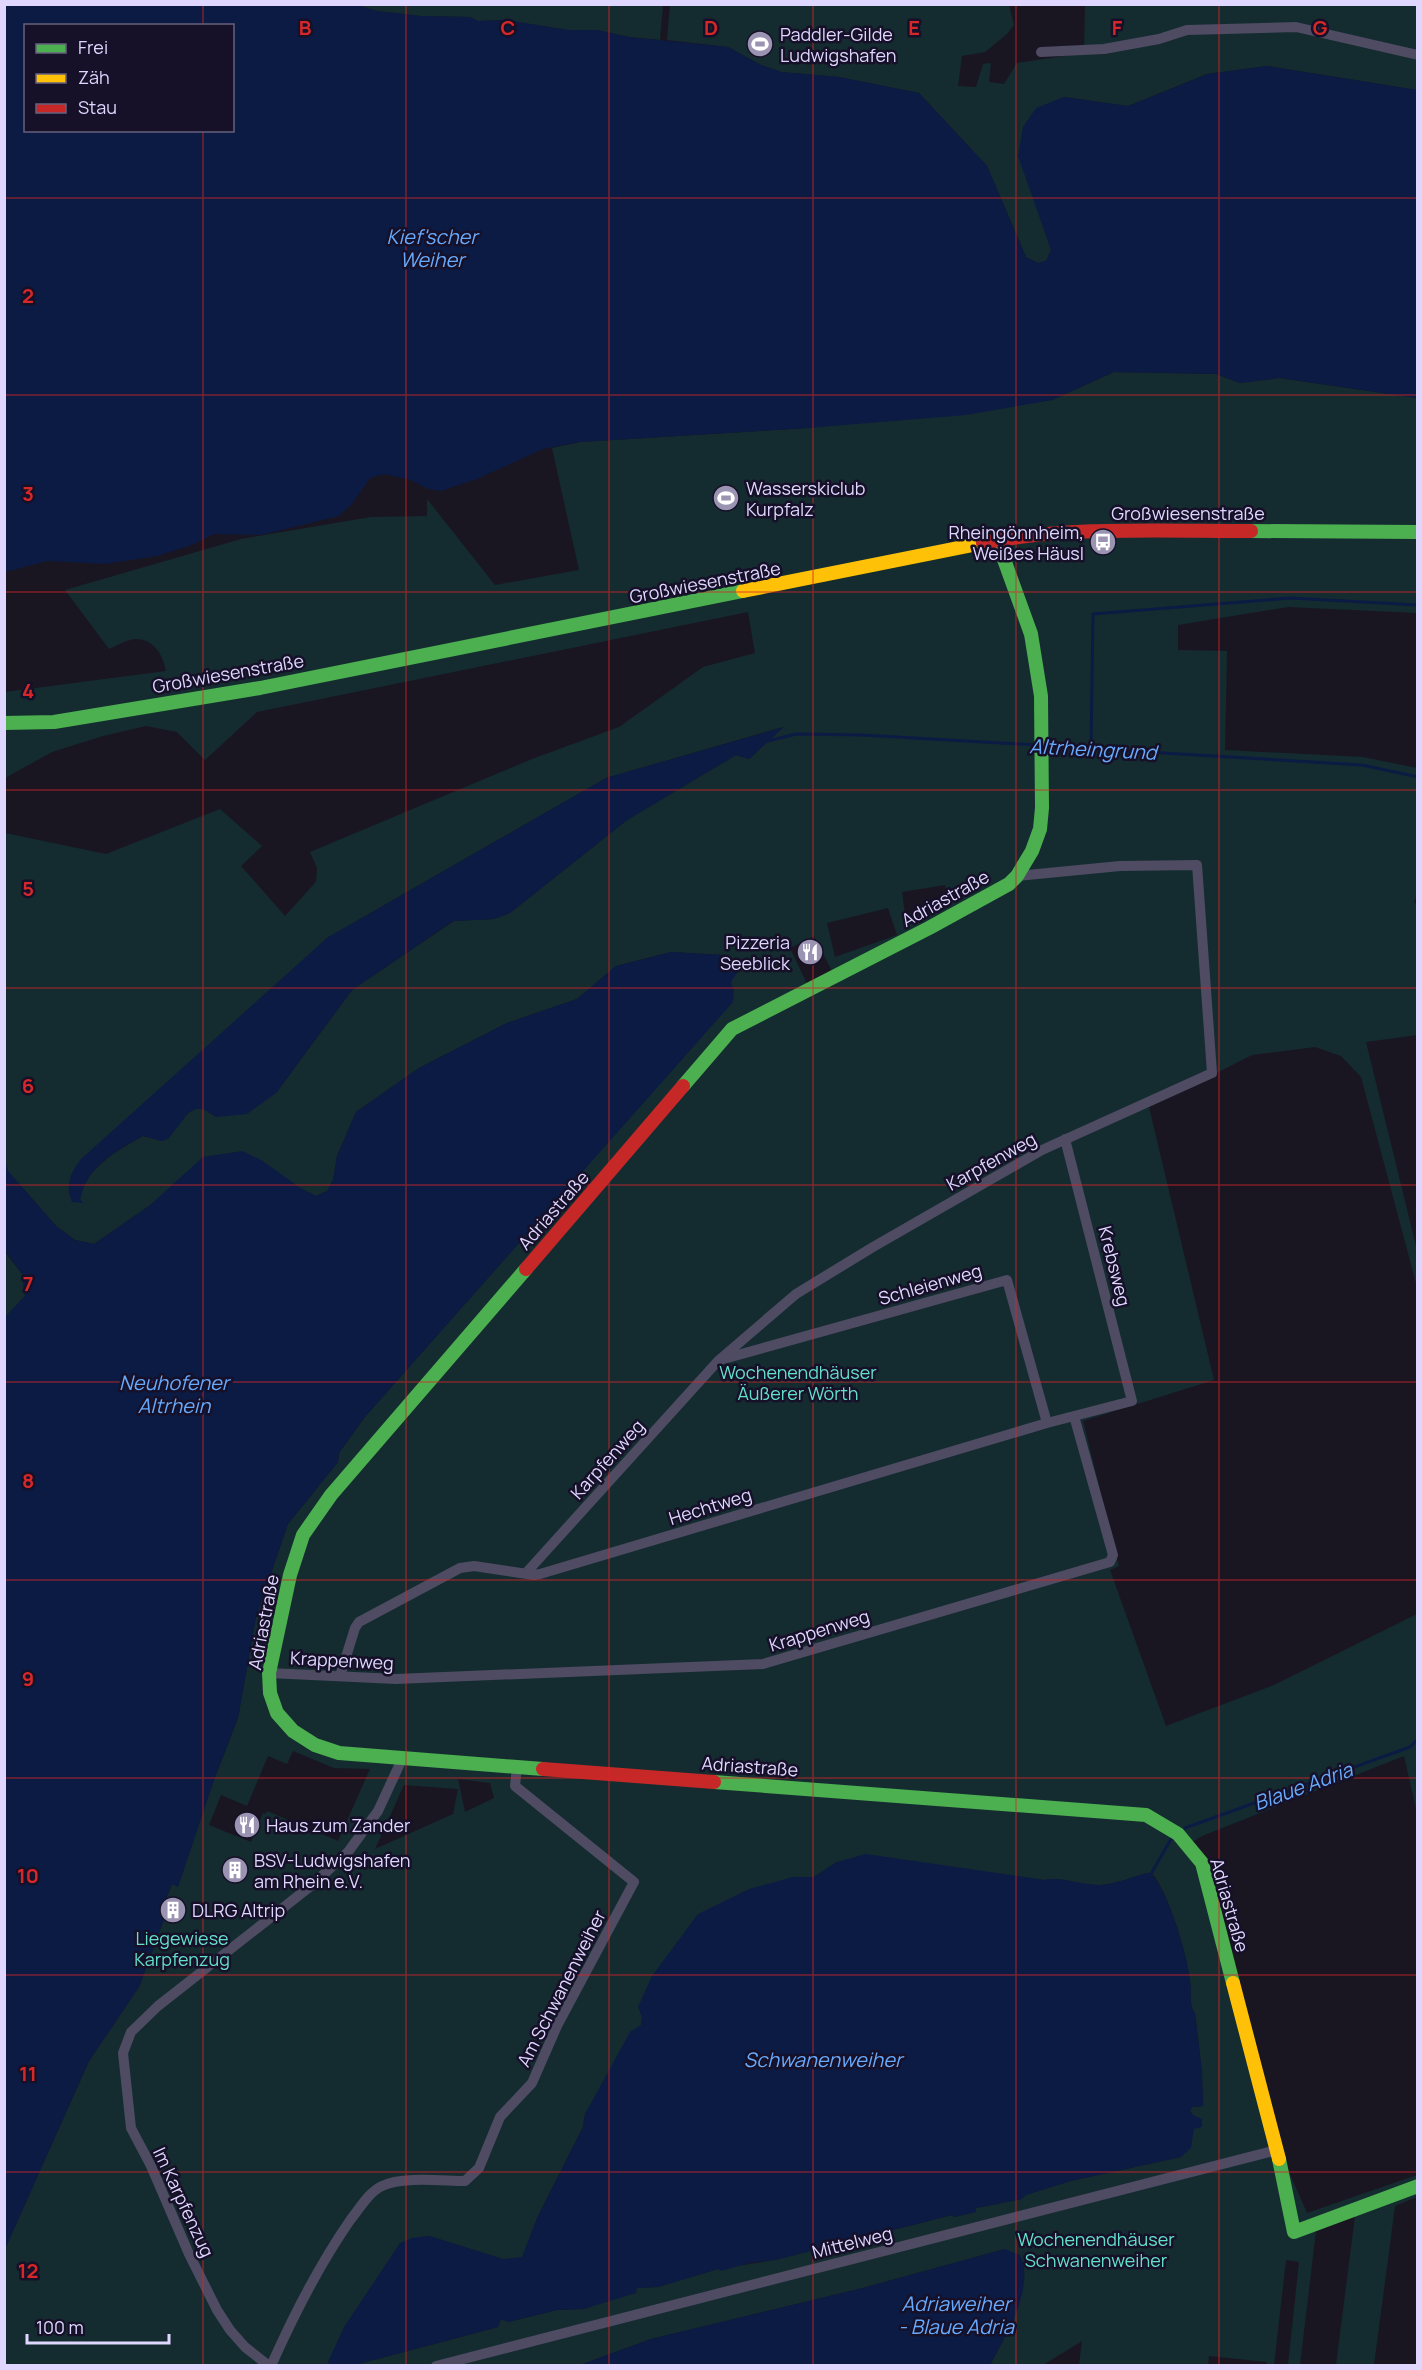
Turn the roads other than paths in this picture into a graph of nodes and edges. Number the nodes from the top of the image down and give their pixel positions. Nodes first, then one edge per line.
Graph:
1 (1041, 52) dead end
2 (1418, 54) edge
3 (1418, 532) edge
4 (997, 540) junction
5 (4, 723) edge
6 (1017, 876) junction
7 (1065, 1139) junction
8 (718, 1360) junction
9 (1132, 1401) joint
10 (1074, 1416) junction
11 (1047, 1424) junction
12 (526, 1573) junction
13 (269, 1673) junction
14 (340, 1676) junction
15 (402, 1757) junction
16 (517, 1766) junction
17 (1277, 2150) junction
18 (1418, 2186) edge
19 (270, 2366) edge
20 (436, 2366) edge

1 - 2 street
3 - 4 street, Großwiesenstraße
4 - 5 street, Großwiesenstraße
4 - 6 street, Adriastraße
6 - 7 street, Karpfenweg
6 - 13 street, Adriastraße
7 - 8 street, Karpfenweg
7 - 9 street, Krebsweg
8 - 11 street, Schleienweg
8 - 12 street, Karpfenweg
9 - 10 street, Hechtweg
10 - 11 street, Hechtweg
10 - 14 street, Krappenweg
11 - 12 street, Hechtweg
12 - 14 street, Hechtweg
13 - 14 street, Krappenweg
13 - 15 street, Adriastraße
15 - 16 street, Adriastraße
15 - 19 street, Im Karpfenzug
16 - 17 street, Adriastraße
16 - 19 street, Am Schwanenweiher
17 - 18 street, Adriastraße
17 - 20 street, Mittelweg

